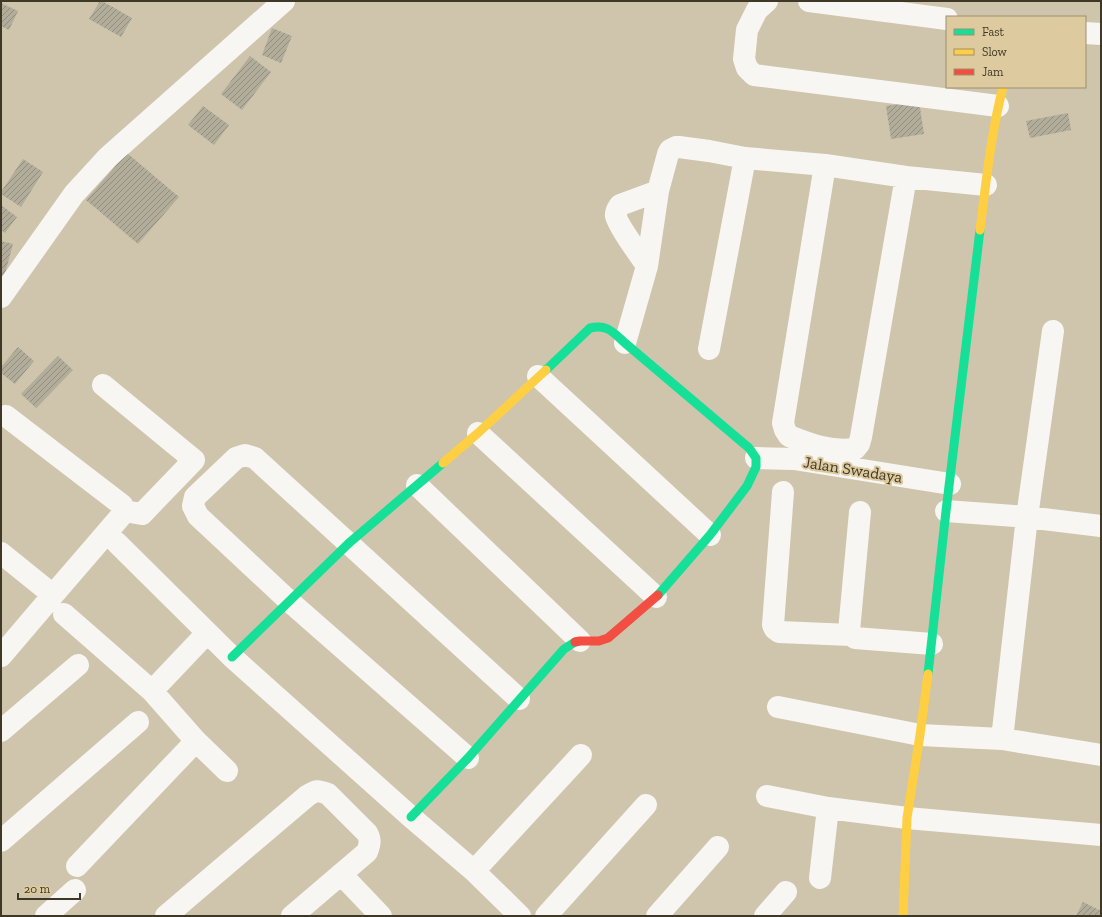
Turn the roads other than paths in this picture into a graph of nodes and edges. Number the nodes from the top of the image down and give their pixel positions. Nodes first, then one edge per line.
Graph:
1 (284, 1) edge
2 (766, 1) edge
3 (809, 1) edge
4 (946, 19) edge
5 (1086, 33) edge
6 (1101, 34) edge
7 (1000, 97) edge
8 (745, 158) junction
9 (825, 165) junction
10 (906, 177) junction
11 (986, 185) junction
12 (658, 191) junction
13 (647, 266) junction
14 (1, 297) edge
15 (1053, 330) dead end
16 (624, 343) junction
17 (710, 349) dead end
18 (538, 376) junction
19 (103, 385) dead end
20 (6, 416) dead end
21 (478, 433) junction
22 (756, 458) junction
23 (950, 484) junction
24 (417, 485) junction
25 (783, 492) dead end
26 (124, 511) junction
27 (946, 511) junction
28 (860, 512) dead end
29 (1027, 517) junction
30 (1101, 526) edge
31 (710, 535) junction
32 (349, 543) junction
33 (117, 544) dead end
34 (1, 553) edge
35 (656, 597) junction
36 (289, 601) junction
37 (58, 605) junction
38 (207, 633) junction
39 (851, 635) junction
40 (580, 641) junction
41 (932, 644) junction
42 (1, 656) edge
43 (232, 657) junction
44 (78, 665) dead end
45 (152, 691) junction
46 (519, 699) junction
47 (778, 707) dead end
48 (138, 722) dead end
49 (1, 731) edge
50 (920, 735) junction
51 (1002, 740) junction
52 (196, 741) junction
53 (581, 755) dead end
54 (1101, 755) edge
55 (468, 758) junction
56 (227, 770) dead end
57 (767, 796) dead end
58 (646, 805) dead end
59 (828, 808) junction
60 (411, 816) junction
61 (907, 818) junction
62 (1101, 834) edge
63 (1, 841) edge
64 (718, 847) dead end
65 (77, 866) dead end
66 (474, 871) junction
67 (341, 874) junction
68 (820, 878) dead end
69 (75, 890) dead end
70 (786, 892) dead end
71 (46, 916) edge
72 (166, 916) edge
73 (292, 916) edge
74 (381, 916) edge
75 (520, 916) edge
76 (546, 916) edge
77 (657, 916) edge
78 (765, 916) edge
79 (903, 916) edge

1 - 14 street
2 - 7 street
3 - 4 street
5 - 6 street
7 - 11 street
8 - 9 street
8 - 12 street
8 - 17 street
9 - 10 street
9 - 10 street
10 - 11 street
11 - 23 street
12 - 13 street
12 - 13 street
13 - 16 street
15 - 29 street
16 - 18 street
16 - 22 street
18 - 21 street
18 - 31 street
19 - 26 street
20 - 26 street
21 - 24 street
21 - 35 street
22 - 23 street, Jalan Swadaya
22 - 31 street
23 - 27 street
24 - 32 street
24 - 40 street
25 - 39 street
26 - 37 street
27 - 29 street
27 - 41 street
28 - 39 street
29 - 30 street
29 - 51 street
31 - 35 street
32 - 36 street
32 - 36 street
32 - 46 street
33 - 38 street
34 - 37 street
35 - 40 street
36 - 43 street
36 - 55 street
37 - 42 street
37 - 45 street
38 - 43 street
38 - 45 street
39 - 41 street
40 - 46 street
41 - 50 street
43 - 60 street
44 - 49 street
45 - 52 street
46 - 55 street
47 - 50 street
48 - 63 street
50 - 51 street
50 - 61 street
51 - 54 street
52 - 56 street
52 - 65 street
53 - 66 street
55 - 60 street
57 - 59 street
58 - 76 street
59 - 61 street
59 - 68 street
60 - 66 street
61 - 62 street
61 - 79 street
64 - 77 street
66 - 75 street
67 - 72 street
67 - 73 street
67 - 74 street
69 - 71 street
70 - 78 street

